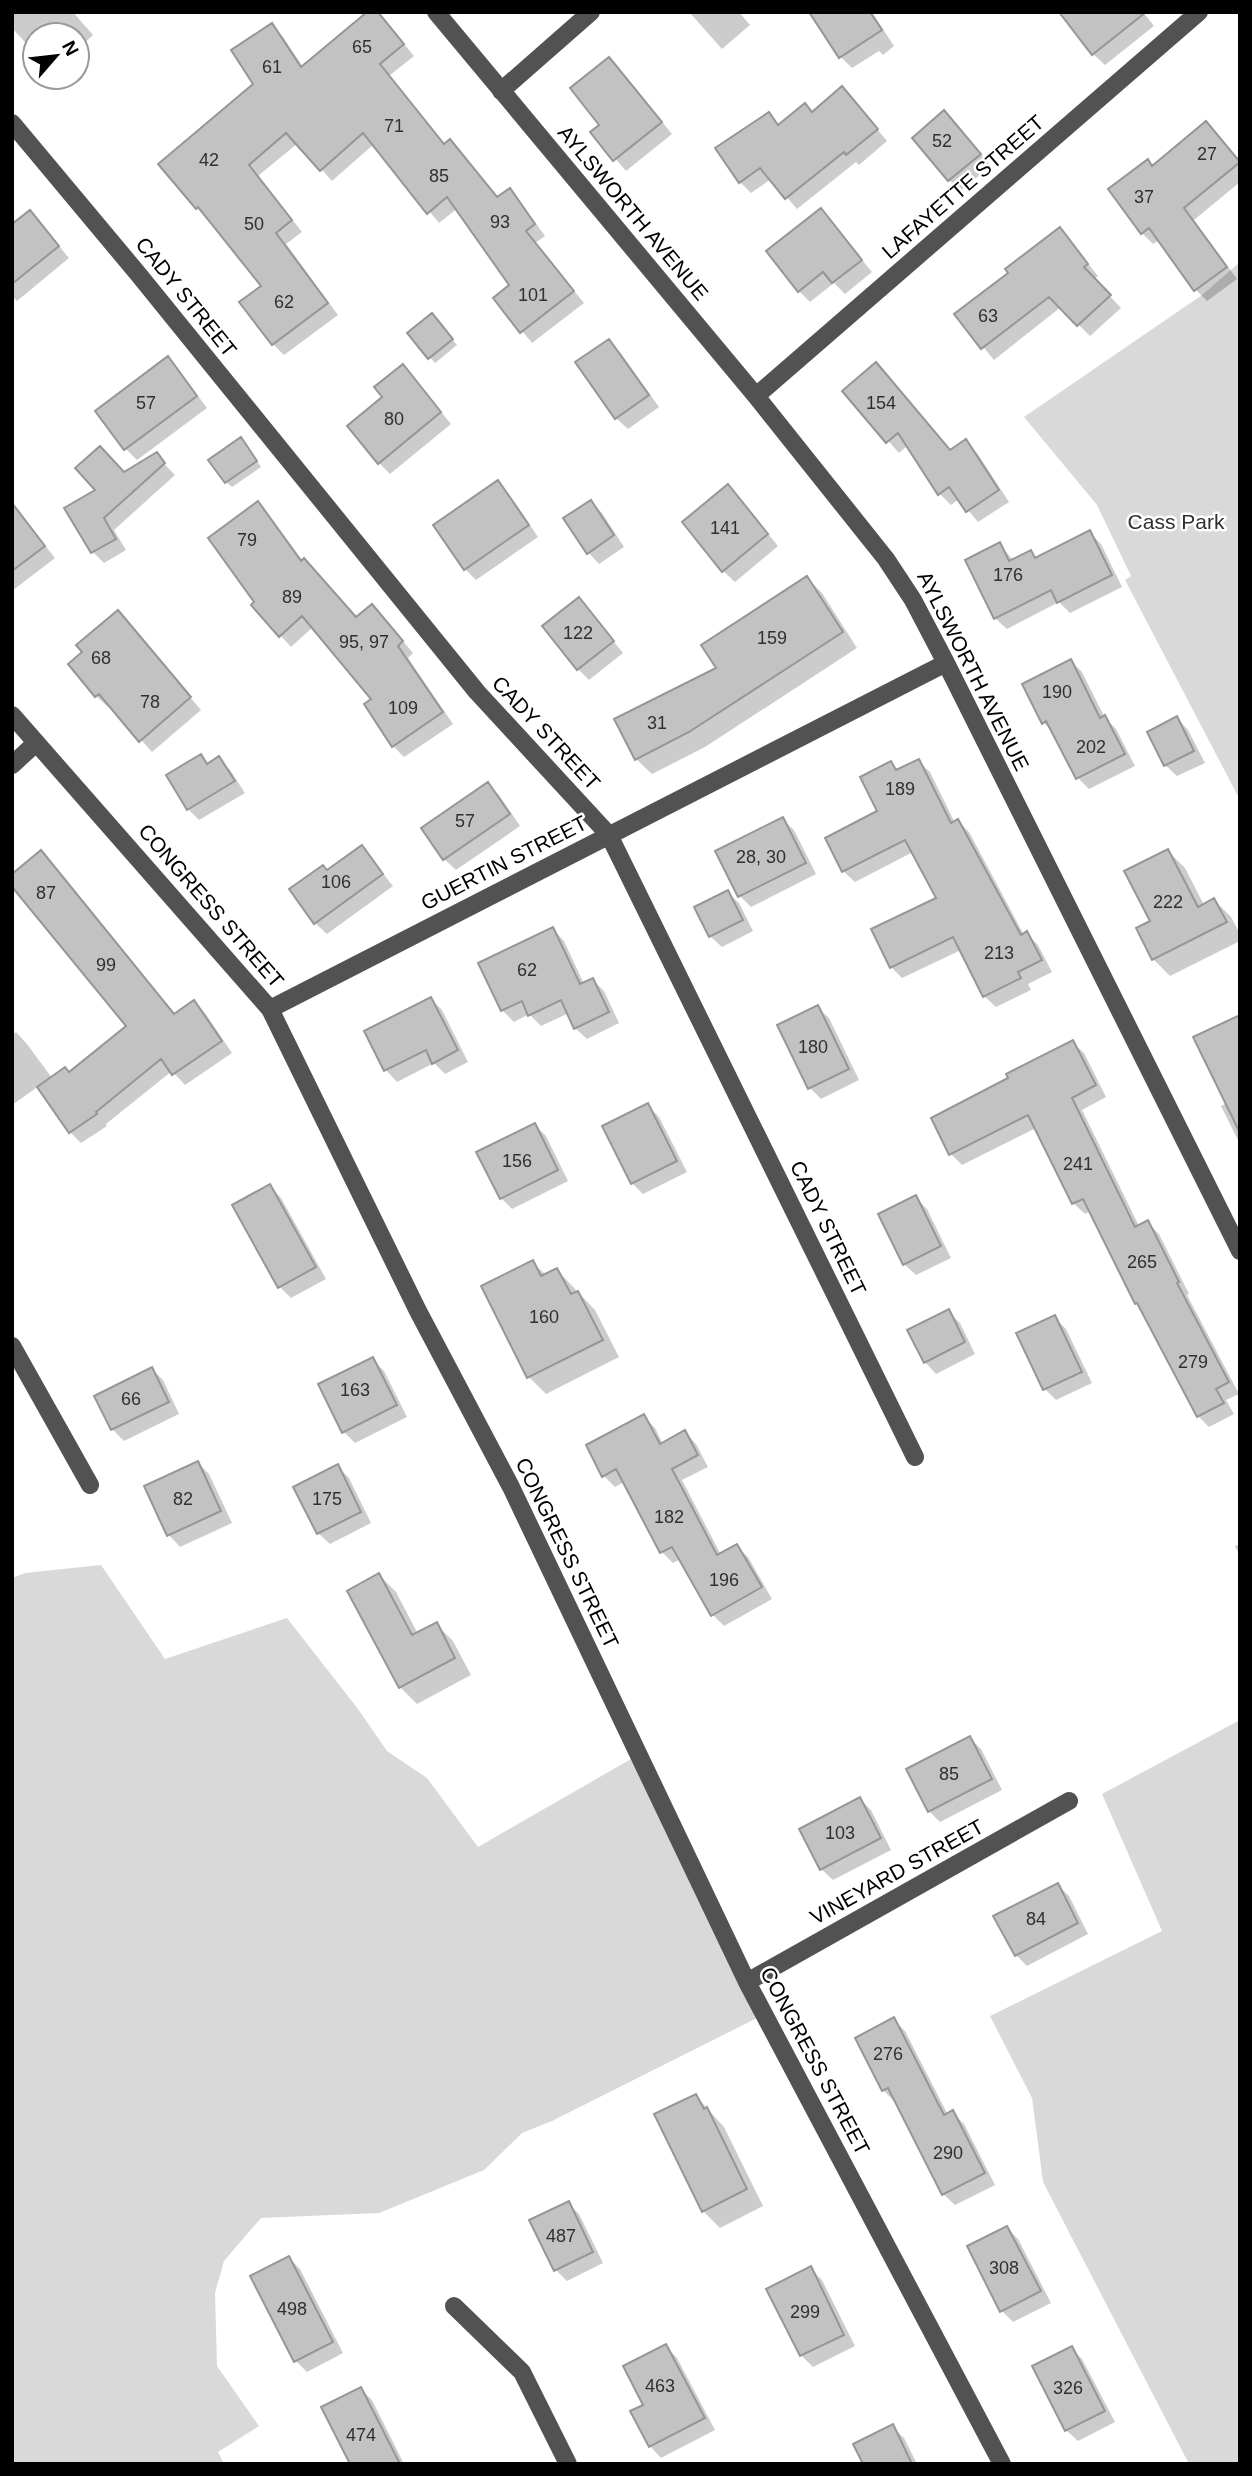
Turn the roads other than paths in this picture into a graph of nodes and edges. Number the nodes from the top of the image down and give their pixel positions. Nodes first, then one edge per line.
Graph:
1 (436, 12) edge
2 (591, 12) edge
3 (1199, 12) edge
4 (501, 91) junction
5 (12, 123) edge
6 (756, 396) junction
7 (946, 663) junction
8 (12, 715) edge
9 (36, 743) junction
10 (12, 765) edge
11 (609, 835) junction
12 (270, 1009) junction
13 (1240, 1251) edge
14 (12, 1346) edge
15 (915, 1457) dead end
16 (90, 1485) dead end
17 (1069, 1801) dead end
18 (747, 1982) junction
19 (454, 2306) dead end
20 (568, 2464) edge
21 (1002, 2464) edge

1 - 4 street, AYLSWORTH AVENUE
2 - 4 street
3 - 6 street, LAFAYETTE STREET
4 - 6 street, AYLSWORTH AVENUE
5 - 11 street, CADY STREET
6 - 7 street, AYLSWORTH AVENUE
7 - 11 street, GUERTIN STREET
7 - 13 street, AYLSWORTH AVENUE
8 - 9 street, CONGRESS STREET
9 - 10 street
9 - 12 street, CONGRESS STREET
11 - 12 street, GUERTIN STREET
11 - 15 street, CADY STREET
12 - 18 street, CONGRESS STREET
14 - 16 street
17 - 18 street, VINEYARD STREET
18 - 21 street, CONGRESS STREET
19 - 20 street

